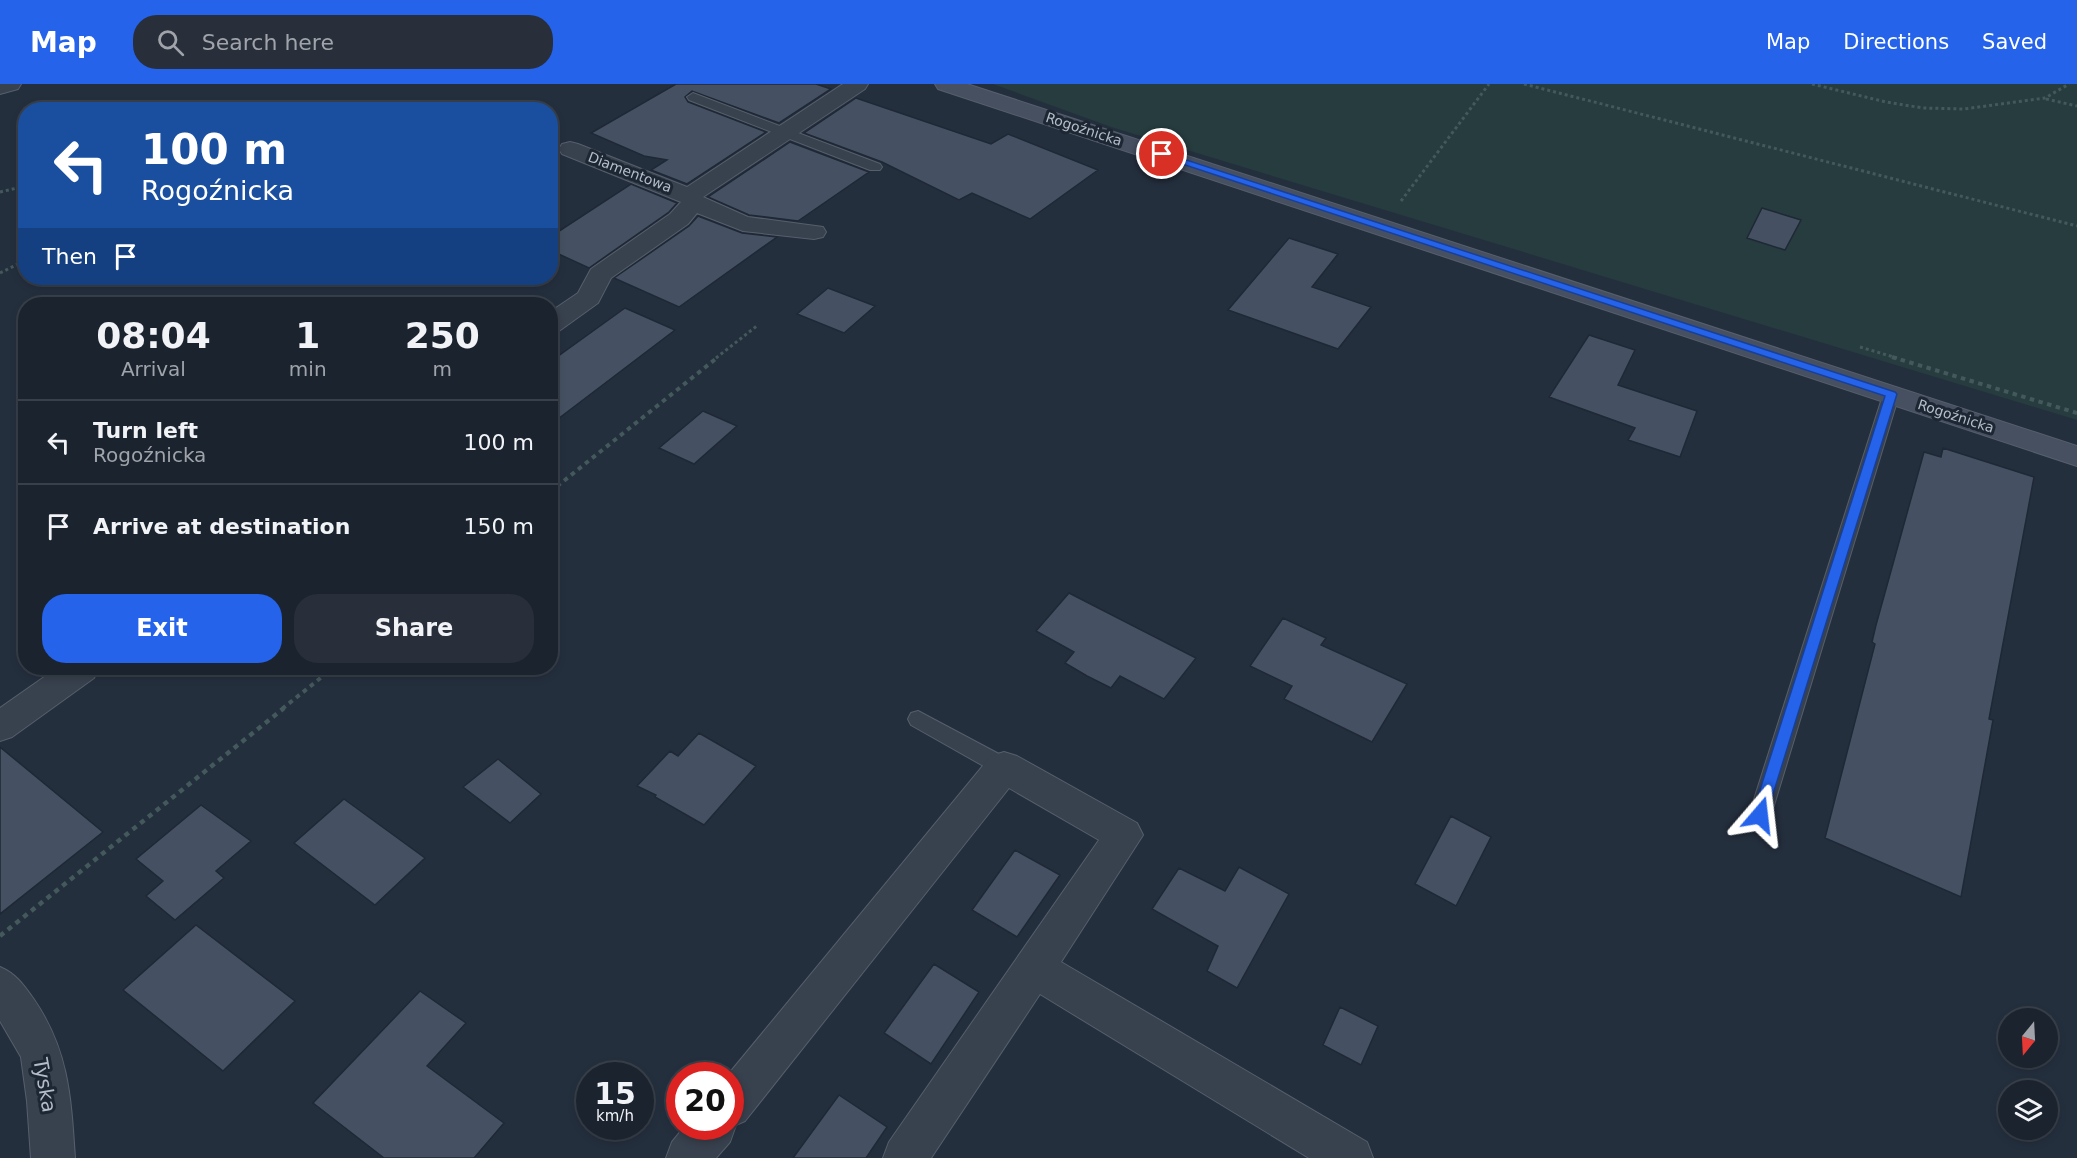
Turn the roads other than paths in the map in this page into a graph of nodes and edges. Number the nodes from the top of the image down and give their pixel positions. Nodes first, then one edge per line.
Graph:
1 (10, 84) edge
2 (857, 84) edge
3 (946, 84) edge
4 (0, 88) edge
5 (693, 97) dead end
6 (784, 132) junction
7 (570, 149) dead end
8 (874, 167) dead end
9 (691, 199) junction
10 (814, 232) dead end
11 (558, 319) edge
12 (1891, 394) junction
13 (2077, 456) edge
14 (72, 675) edge
15 (918, 719) dead end
16 (0, 727) edge
17 (1004, 767) junction
18 (1760, 815) dead end
19 (1033, 968) junction
20 (0, 987) edge
21 (744, 1089) edge
22 (703, 1140) edge
23 (54, 1158) edge
24 (688, 1158) edge
25 (905, 1158) edge
26 (1351, 1158) edge

1 - 4 street
2 - 6 street, Diamentowa
3 - 12 street, Rogoźnicka
5 - 6 lane
6 - 8 lane
6 - 9 street, Diamentowa
7 - 9 street, Diamentowa
9 - 10 street, Diamentowa
9 - 11 street, Diamentowa
12 - 13 street, Rogoźnicka
12 - 18 lane
14 - 16 street
15 - 17 lane
17 - 19 street
17 - 21 street
19 - 25 street
19 - 26 street
20 - 23 street, Tyska
22 - 24 street

